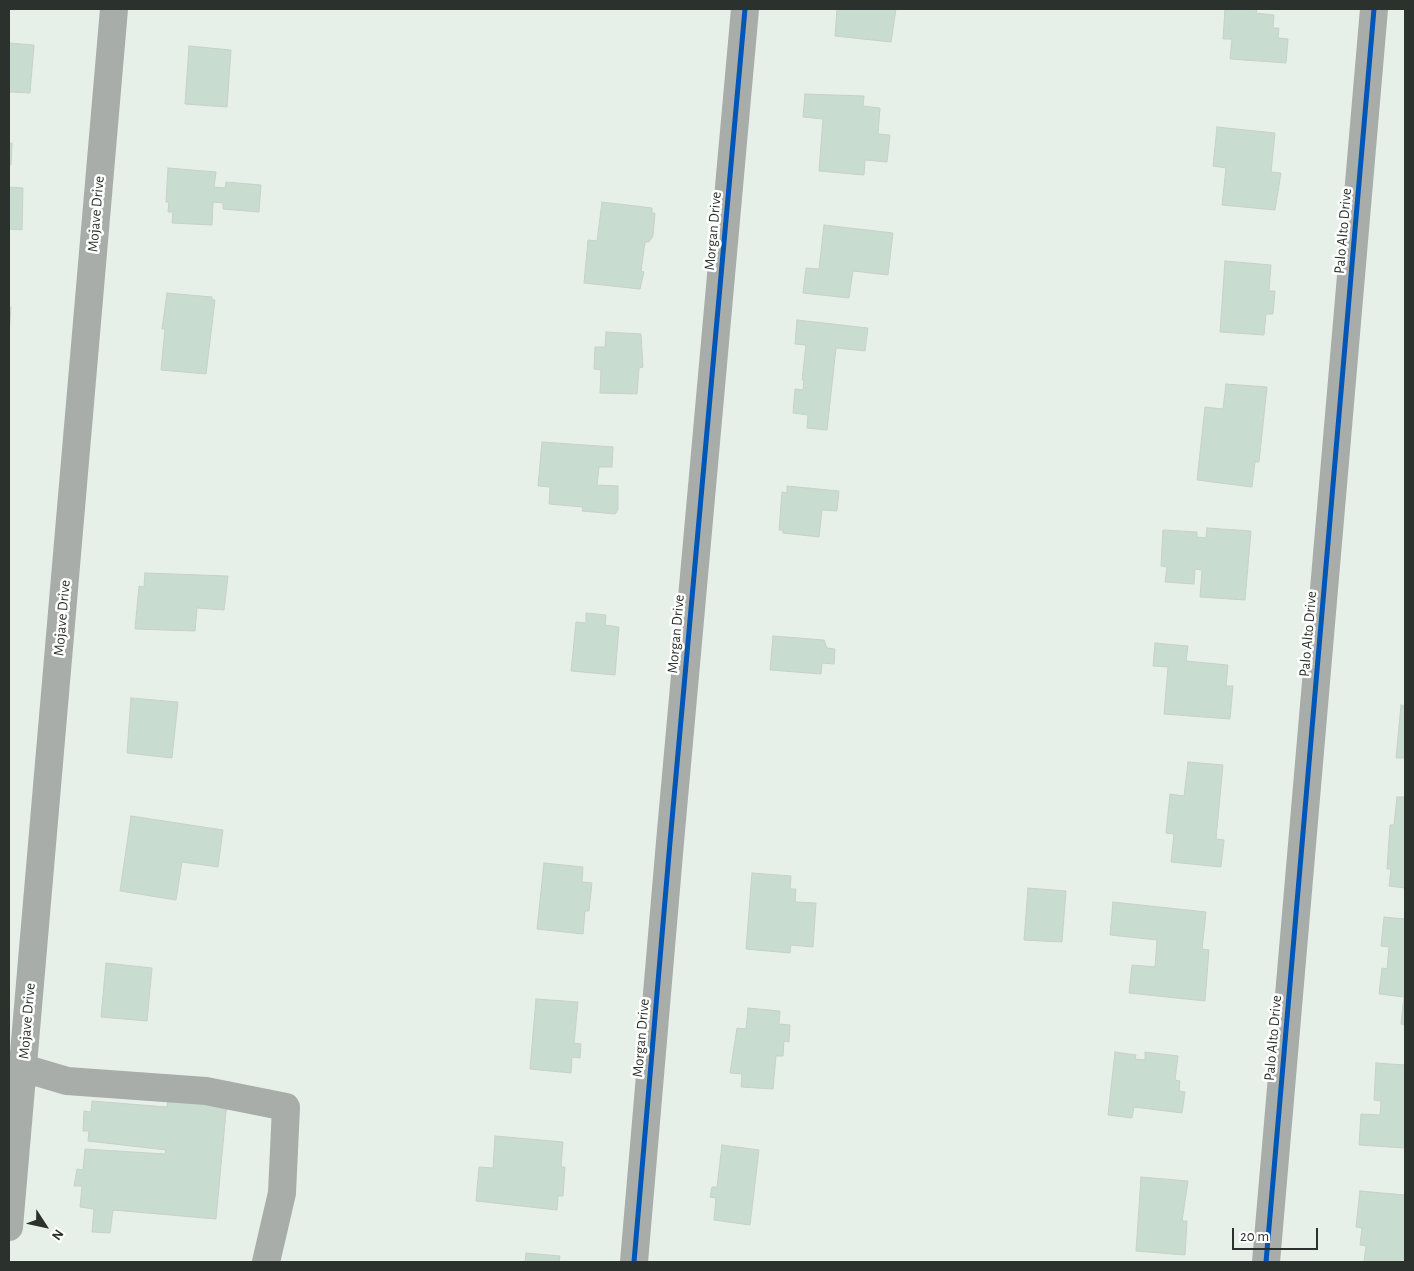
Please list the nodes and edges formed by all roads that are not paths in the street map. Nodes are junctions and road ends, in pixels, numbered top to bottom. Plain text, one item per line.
1 (114, 9) edge
2 (745, 9) edge
3 (1374, 9) edge
4 (23, 1068) junction
5 (9, 1227) edge
6 (266, 1262) edge
7 (634, 1262) edge
8 (1266, 1262) edge

1 - 4 street, Mojave Drive
2 - 7 street, Morgan Drive
3 - 8 street, Palo Alto Drive
4 - 5 street, Mojave Drive
4 - 6 street

